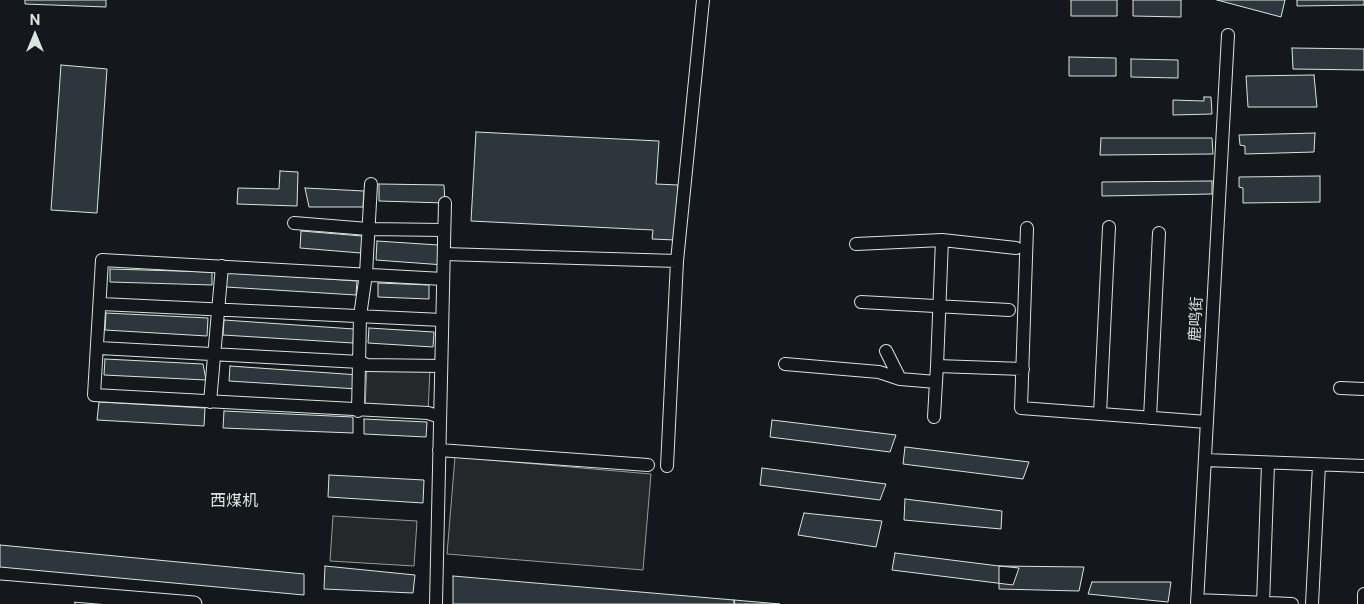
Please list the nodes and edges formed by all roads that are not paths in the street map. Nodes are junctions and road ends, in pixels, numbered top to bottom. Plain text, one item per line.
1 (703, 0) edge
2 (1228, 35) dead end
3 (371, 184) dead end
4 (445, 203) dead end
5 (294, 223) dead end
6 (1109, 227) dead end
7 (1027, 228) dead end
8 (368, 229) junction
9 (1159, 233) dead end
10 (942, 240) junction
11 (856, 244) dead end
12 (1016, 248) dead end
13 (444, 249) junction
14 (677, 261) junction
15 (222, 266) junction
16 (366, 274) junction
17 (443, 278) junction
18 (861, 302) dead end
19 (101, 304) junction
20 (939, 308) junction
21 (220, 310) junction
22 (1009, 310) dead end
23 (360, 316) junction
24 (442, 320) junction
25 (99, 348) junction
26 (886, 351) dead end
27 (213, 354) junction
28 (360, 362) junction
29 (785, 364) dead end
30 (441, 366) junction
31 (937, 366) junction
32 (1022, 369) junction
33 (900, 379) junction
34 (936, 382) junction
35 (1340, 388) dead end
36 (1364, 389) edge
37 (210, 402) junction
38 (358, 411) junction
39 (1100, 414) junction
40 (440, 417) junction
41 (934, 417) dead end
42 (1150, 418) junction
43 (1207, 422) junction
44 (439, 450) junction
45 (1205, 460) junction
46 (1268, 464) junction
47 (648, 465) dead end
48 (1319, 465) junction
49 (666, 466) dead end
50 (1364, 466) edge
51 (0, 588) edge
52 (1364, 594) edge
53 (0, 599) edge
54 (1197, 602) edge
55 (1263, 603) edge
56 (67, 604) edge
57 (194, 604) edge
58 (436, 604) edge
59 (1292, 604) edge
60 (1312, 604) edge
61 (1364, 604) edge

1 - 14 street
2 - 43 street, 鹿鸣街
3 - 8 street
4 - 13 street
5 - 8 street
6 - 39 street
7 - 32 street
8 - 13 street
8 - 16 street
9 - 42 street
10 - 11 street
10 - 12 street
10 - 20 street
13 - 14 street
13 - 17 street
14 - 49 street
15 - 16 street
15 - 19 street
15 - 21 street
16 - 17 street
16 - 23 street
17 - 24 street
18 - 20 street
19 - 21 street
19 - 25 street
20 - 22 street
20 - 31 street
21 - 23 street
21 - 27 street
23 - 24 street
23 - 28 street
24 - 30 street
25 - 27 street
25 - 37 street
26 - 33 street
27 - 28 street
27 - 37 street
28 - 30 street
28 - 38 street
29 - 33 street
30 - 40 street
31 - 32 street
31 - 34 street
32 - 39 street
33 - 34 street
34 - 41 street
35 - 36 street
37 - 38 street
38 - 40 street
39 - 42 street
40 - 44 street
42 - 43 street
43 - 45 street, 鹿鸣街
44 - 47 street
44 - 58 street
45 - 46 street
45 - 54 street, 鹿鸣街
46 - 48 street
46 - 55 street
48 - 50 street
48 - 60 street
51 - 57 main road
52 - 61 street
53 - 56 main road
54 - 55 street
55 - 59 street

